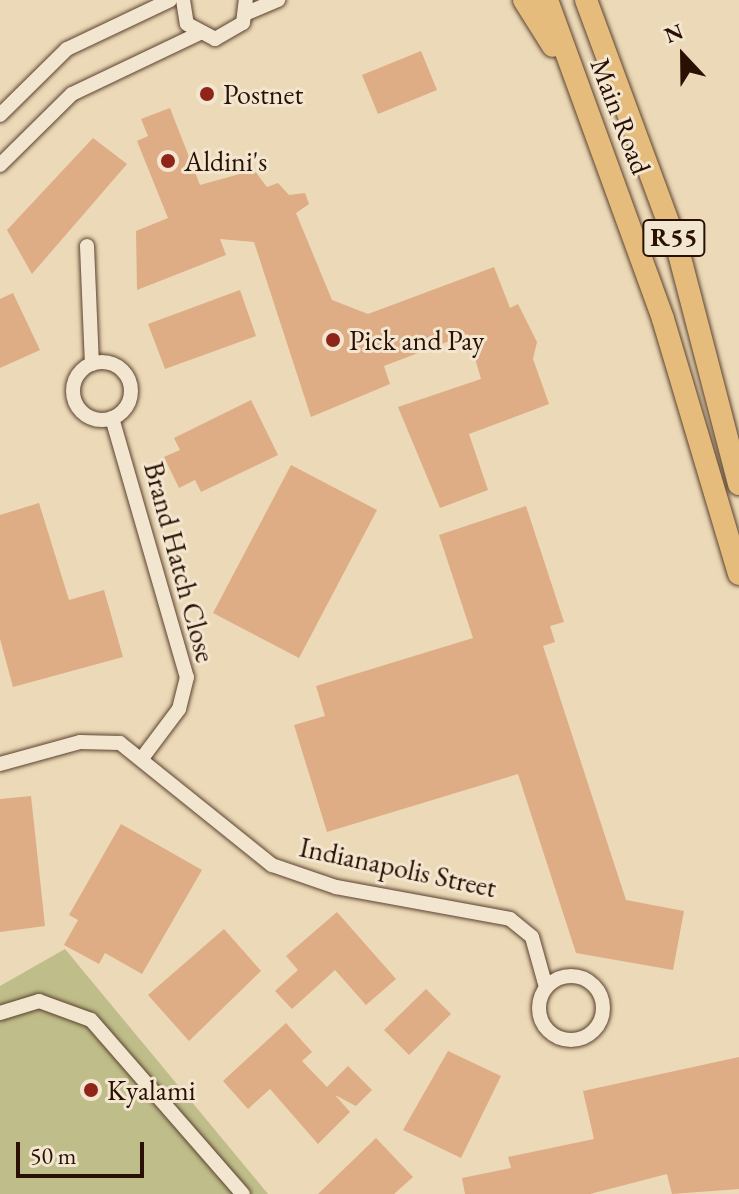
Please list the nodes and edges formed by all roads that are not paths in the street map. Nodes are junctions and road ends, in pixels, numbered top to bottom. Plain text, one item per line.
1 (170, 0) edge
2 (183, 0) edge
3 (278, 0) edge
4 (524, 0) edge
5 (547, 0) edge
6 (586, 0) edge
7 (246, 6) edge
8 (198, 34) junction
9 (578, 88) junction
10 (0, 115) edge
11 (0, 165) edge
12 (87, 246) dead end
13 (92, 364) junction
14 (112, 418) junction
15 (739, 484) edge
16 (739, 574) edge
17 (143, 757) junction
18 (0, 764) edge
19 (546, 987) junction
20 (0, 1013) edge
21 (243, 1194) edge

1 - 10 street
2 - 8 street
3 - 7 street
4 - 9 main road
5 - 9 main road, Main Road / R55
6 - 15 main road, Main Road / R55
7 - 8 street
8 - 11 street
9 - 16 main road, Main Road / R55
12 - 13 street
13 - 14 street
13 - 14 street
14 - 17 street, Brand Hatch Close
17 - 18 street, Indianapolis Street
17 - 19 street, Indianapolis Street
19 - 19 street
20 - 21 street

